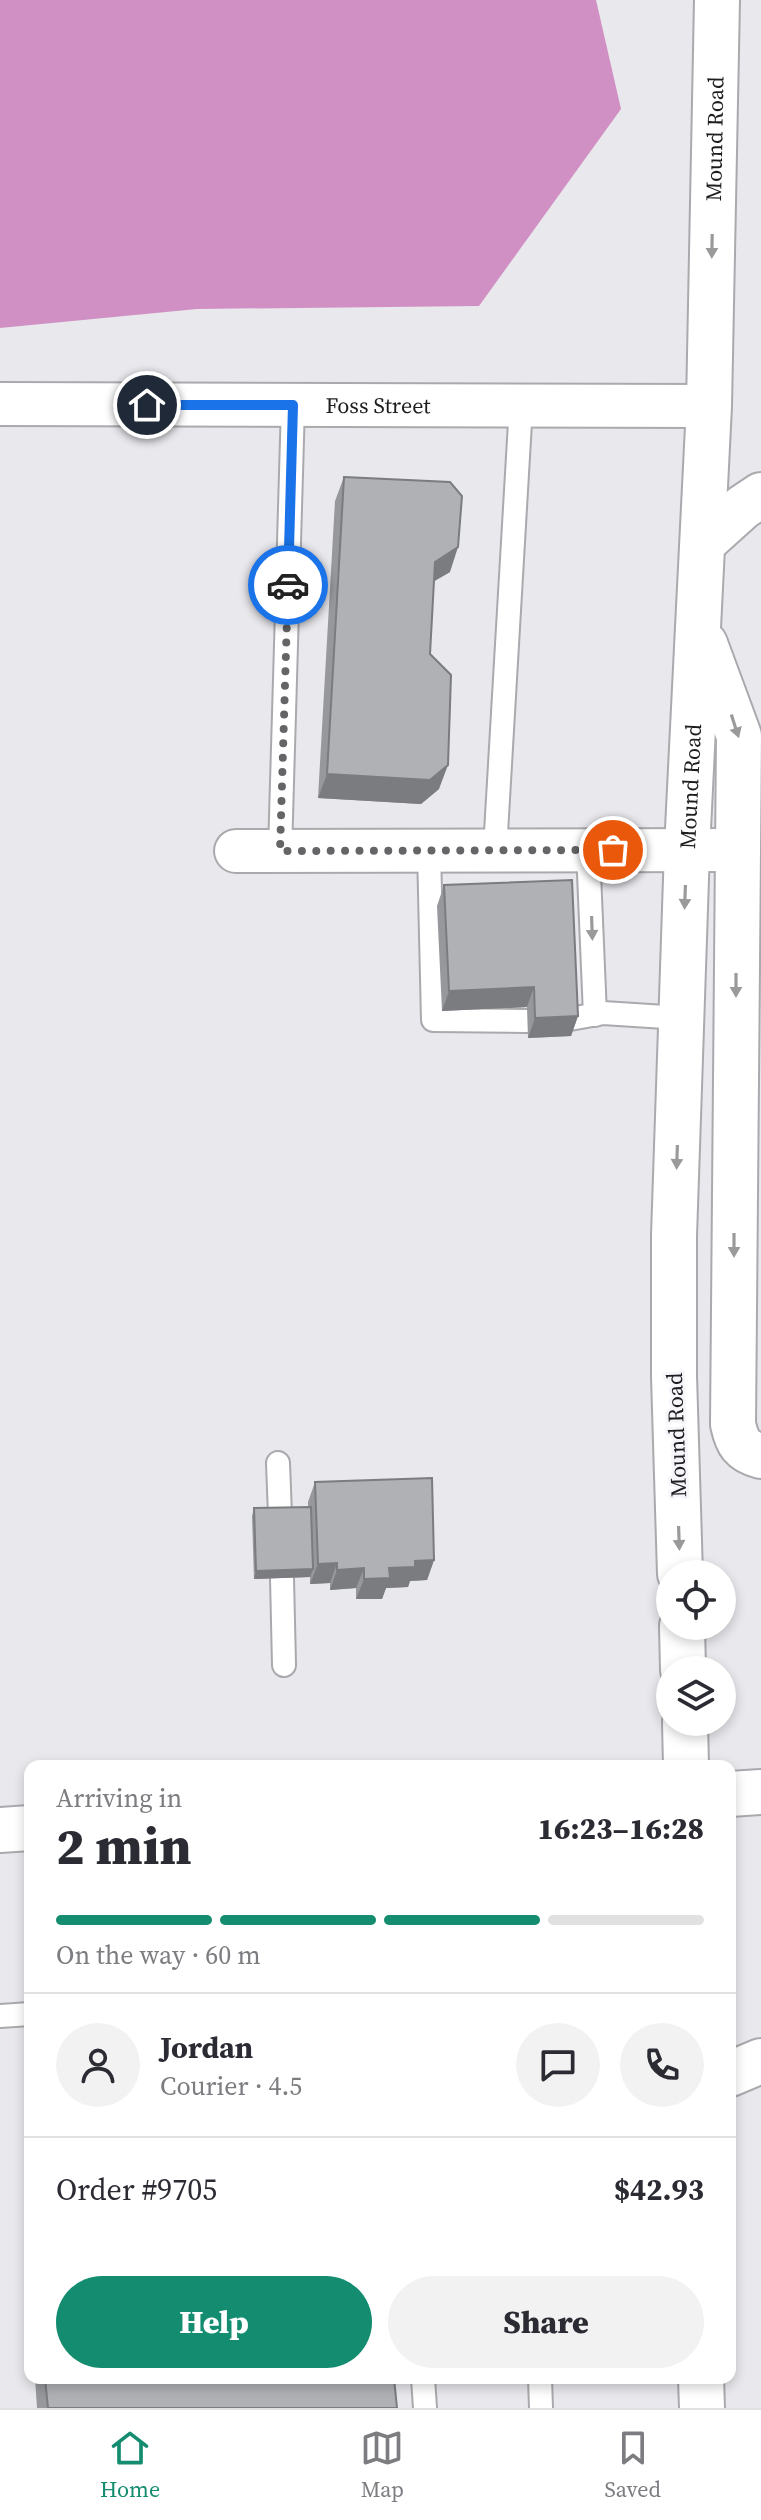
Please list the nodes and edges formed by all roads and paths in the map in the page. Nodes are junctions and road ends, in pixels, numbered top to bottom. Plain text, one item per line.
1 (717, 0) edge
2 (0, 404) edge
3 (293, 405) junction
4 (521, 405) junction
5 (709, 406) junction
6 (761, 495) edge
7 (703, 543) junction
8 (698, 627) junction
9 (687, 849) junction
10 (429, 850) junction
11 (495, 850) junction
12 (588, 850) junction
13 (737, 850) junction
14 (236, 851) dead end
15 (280, 851) junction
16 (595, 1015) junction
17 (681, 1018) junction
18 (570, 1019) edge
19 (527, 1021) dead end
20 (761, 1456) edge
21 (278, 1463) dead end
22 (280, 1515) edge
23 (680, 1560) edge
24 (282, 1578) edge
25 (284, 1665) dead end
26 (685, 1736) edge
27 (686, 1760) edge
28 (761, 1792) edge
29 (736, 1794) edge
30 (24, 1828) edge
31 (0, 1830) edge
32 (24, 2014) edge
33 (0, 2016) edge
34 (761, 2061) edge
35 (736, 2071) edge
36 (423, 2384) edge
37 (540, 2384) edge
38 (701, 2384) edge
39 (425, 2408) edge
40 (541, 2408) edge
41 (702, 2408) edge

1 -> 5 main road, Mound Road
2 - 3 street, Foss Street
3 - 4 street, Foss Street
3 - 15 lane
4 - 5 street, Foss Street
4 - 11 lane
5 - 7 main road, Mound Road
6 - 7 main road
7 - 8 main road, Mound Road
8 - 9 main road, Mound Road
8 -> 13 main road
9 - 12 street
9 - 13 street
9 -> 17 main road, Mound Road
10 - 11 street
10 - 15 street
10 - 19 lane
11 - 12 street
12 -> 16 lane
13 -> 20 main road
14 - 15 street
16 - 17 lane
16 - 18 lane
17 -> 23 main road, Mound Road
21 - 22 lane
24 - 25 lane
26 - 27 main road
28 - 29 main road
30 - 31 main road
32 - 33 lane
34 - 35 main road
36 - 39 lane
37 - 40 lane
38 - 41 main road

